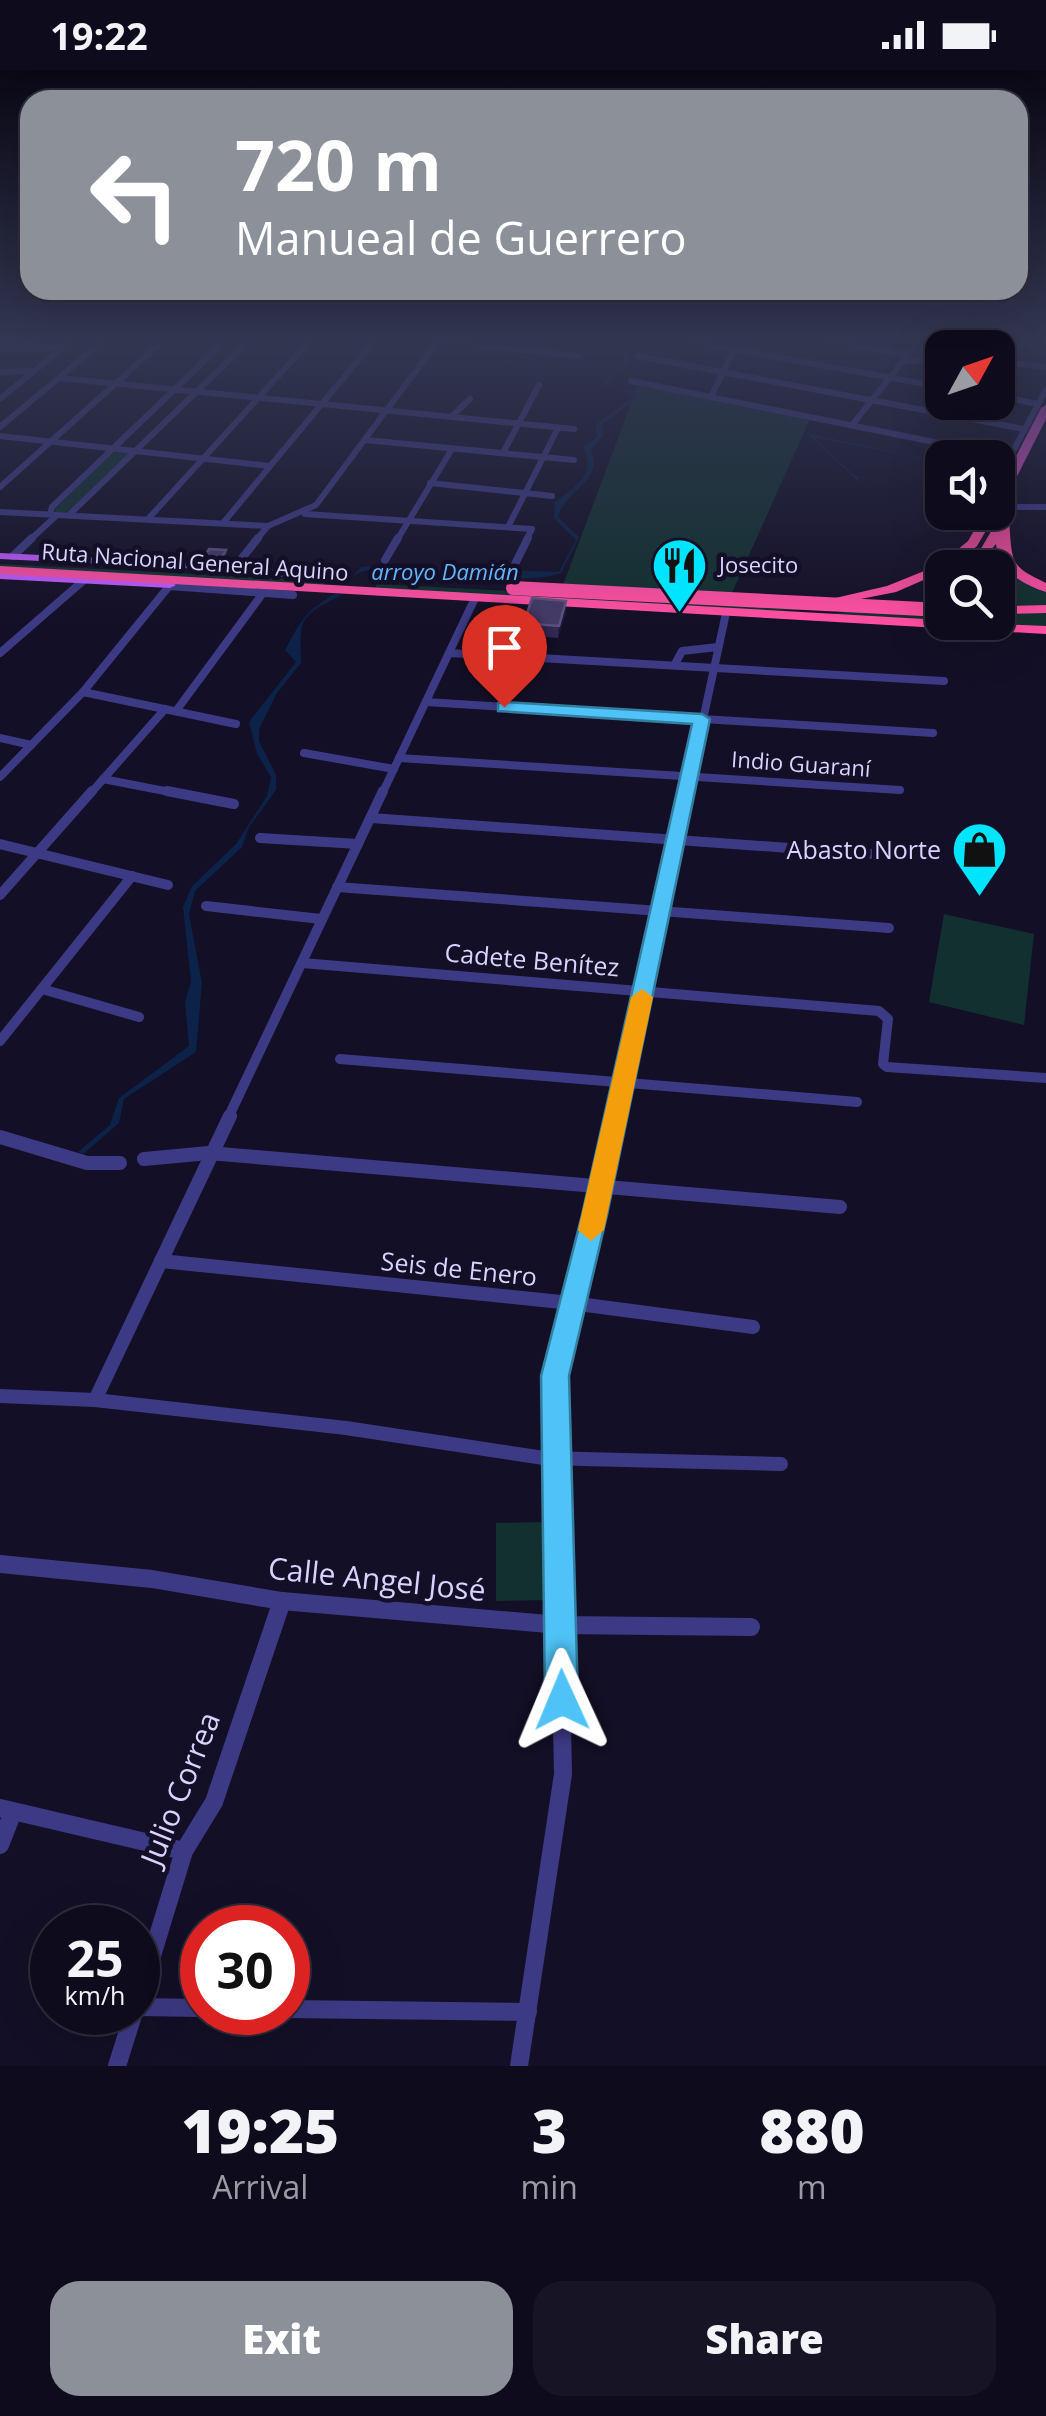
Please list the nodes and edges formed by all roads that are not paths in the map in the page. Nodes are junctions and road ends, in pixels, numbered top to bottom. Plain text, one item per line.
1 (60, 434) edge
2 (128, 434) edge
3 (156, 434) edge
4 (225, 434) edge
5 (297, 434) edge
6 (369, 434) edge
7 (512, 434) edge
8 (555, 434) edge
9 (896, 434) edge
10 (1027, 434) edge
11 (0, 436) edge
12 (365, 440) junction
13 (925, 440) edge
14 (51, 442) junction
15 (452, 448) junction
16 (113, 449) junction
17 (138, 452) junction
18 (504, 453) junction
19 (543, 457) junction
20 (1015, 457) edge
21 (203, 458) junction
22 (574, 460) dead end
23 (270, 466) junction
24 (430, 483) junction
25 (0, 487) edge
26 (526, 492) junction
27 (552, 496) dead end
28 (1015, 506) edge
29 (1046, 507) edge
30 (0, 512) edge
31 (54, 514) junction
32 (301, 514) junction
33 (68, 515) junction
34 (148, 519) junction
35 (408, 520) junction
36 (222, 523) junction
37 (268, 526) junction
38 (508, 527) junction
39 (981, 530) edge
40 (1005, 530) edge
41 (965, 550) edge
42 (4, 558) edge
43 (385, 560) dead end
44 (515, 564) dead end
45 (240, 571) junction
46 (0, 573) edge
47 (925, 576) edge
48 (84, 580) junction
49 (314, 584) junction
50 (170, 585) junction
51 (454, 585) junction
52 (384, 588) junction
53 (925, 588) edge
54 (1046, 588) edge
55 (287, 591) junction
56 (264, 593) junction
57 (475, 598) junction
58 (925, 609) edge
59 (729, 614) junction
60 (1046, 630) edge
61 (718, 646) junction
62 (2, 648) edge
63 (449, 652) junction
64 (675, 664) junction
65 (714, 666) junction
66 (944, 681) dead end
67 (83, 692) junction
68 (426, 702) junction
69 (170, 710) junction
70 (702, 719) junction
71 (236, 724) dead end
72 (933, 733) dead end
73 (0, 738) edge
74 (31, 745) junction
75 (304, 753) dead end
76 (397, 763) junction
77 (690, 776) junction
78 (0, 777) edge
79 (103, 778) junction
80 (900, 790) dead end
81 (234, 804) dead end
82 (371, 818) junction
83 (260, 838) dead end
84 (676, 840) junction
85 (0, 844) edge
86 (358, 844) junction
87 (37, 853) junction
88 (901, 856) dead end
89 (132, 876) junction
90 (168, 885) dead end
91 (337, 887) junction
92 (0, 895) edge
93 (206, 906) dead end
94 (660, 911) junction
95 (322, 918) junction
96 (889, 928) dead end
97 (302, 963) junction
98 (42, 989) junction
99 (643, 992) junction
100 (138, 1017) dead end
101 (0, 1041) edge
102 (340, 1059) dead end
103 (1046, 1078) edge
104 (623, 1082) junction
105 (857, 1102) dead end
106 (0, 1138) edge
107 (209, 1154) junction
108 (144, 1159) dead end
109 (120, 1162) dead end
110 (601, 1185) junction
111 (840, 1207) dead end
112 (160, 1261) junction
113 (571, 1303) junction
114 (753, 1328) dead end
115 (0, 1396) edge
116 (95, 1400) junction
117 (556, 1457) junction
118 (782, 1464) dead end
119 (0, 1564) edge
120 (282, 1600) junction
121 (560, 1625) junction
122 (752, 1627) dead end
123 (6, 1810) edge
124 (0, 1845) edge
125 (184, 1850) junction
126 (160, 1928) edge
127 (310, 2009) edge
128 (528, 2012) junction
129 (127, 2035) edge
130 (117, 2066) edge
131 (519, 2066) edge

1 - 14 street
2 - 16 street
3 - 17 street
4 - 21 street
5 - 23 street
6 - 12 street
7 - 18 street
8 - 19 street
9 - 13 street
10 - 20 highway
11 - 14 street
12 - 15 street
12 - 32 street
14 - 16 street
14 - 25 street
15 - 18 street
15 - 24 street
16 - 17 street
16 - 31 street
17 - 21 street
17 - 33 street
18 - 19 street
19 - 22 street
19 - 26 street
21 - 23 street
21 - 34 street
23 - 36 street
24 - 26 street
24 - 35 street
26 - 27 street
26 - 38 street
28 - 29 street
30 - 31 street
31 - 33 street
31 - 42 street
32 - 35 street
32 - 37 street
33 - 34 street
34 - 36 street
35 - 38 street
35 - 43 street
36 - 37 street
37 - 45 street
38 - 44 street
39 - 41 highway
40 - 54 highway
42 - 45 highway, Ruta Nacional General Aquino
42 - 45 main road
45 - 49 highway, Ruta Nacional General Aquino
46 - 48 main road
46 - 55 highway, Ruta Nacional General Aquino
47 - 51 highway
48 - 50 main road
48 - 62 street
49 - 52 highway, Ruta Nacional General Aquino
49 - 55 highway, Ruta Nacional General Aquino
50 - 55 highway
50 - 56 street
50 - 67 street
51 - 52 highway, Ruta Nacional General Aquino
51 - 58 highway, Ruta Nacional General Aquino, bridge
52 - 57 highway, Ruta Nacional General Aquino
53 - 59 highway
55 - 56 street
56 - 69 street
57 - 59 highway, Ruta Nacional General Aquino
57 - 63 street
59 - 60 highway, Ruta Nacional General Aquino
59 - 61 street
61 - 64 street
61 - 65 street
63 - 64 street
63 - 68 street
64 - 65 street
65 - 66 street
65 - 70 street
67 - 69 street
67 - 74 street
68 - 70 street
68 - 76 street
69 - 71 street
69 - 79 street
70 - 72 street
70 - 77 street
73 - 74 street
74 - 78 street
75 - 76 street, Indio Guaraní
76 - 77 street, Indio Guaraní
76 - 82 street
77 - 80 street, Indio Guaraní
77 - 84 street
79 - 81 street
79 - 87 street
82 - 84 street
82 - 86 street
83 - 86 street
84 - 88 street
84 - 94 street
85 - 87 street
86 - 91 street
87 - 89 street
87 - 92 street
89 - 90 street
89 - 98 street
91 - 94 street
91 - 95 street
93 - 95 street
94 - 96 street
94 - 99 street
95 - 97 street
97 - 99 street, Cadete Benítez
97 - 107 street
98 - 100 street
98 - 101 street
99 - 103 street, Cadete Benítez
99 - 104 street
102 - 104 street
104 - 105 street
104 - 110 street
106 - 109 street
107 - 108 street
107 - 110 street
107 - 112 street
110 - 111 street
110 - 113 street
112 - 113 street, Seis de Enero
112 - 116 street
113 - 114 street, Seis de Enero
113 - 117 street
115 - 116 street
116 - 117 street
117 - 118 street
117 - 121 street
119 - 120 street, Calle Angel José
120 - 121 street, Calle Angel José
120 - 125 street, Julio Correa
121 - 122 street, Calle Angel José
121 - 128 street
123 - 124 street
123 - 125 street
125 - 126 street, Julio Correa
127 - 128 street
128 - 131 street
129 - 130 street, Julio Correa

